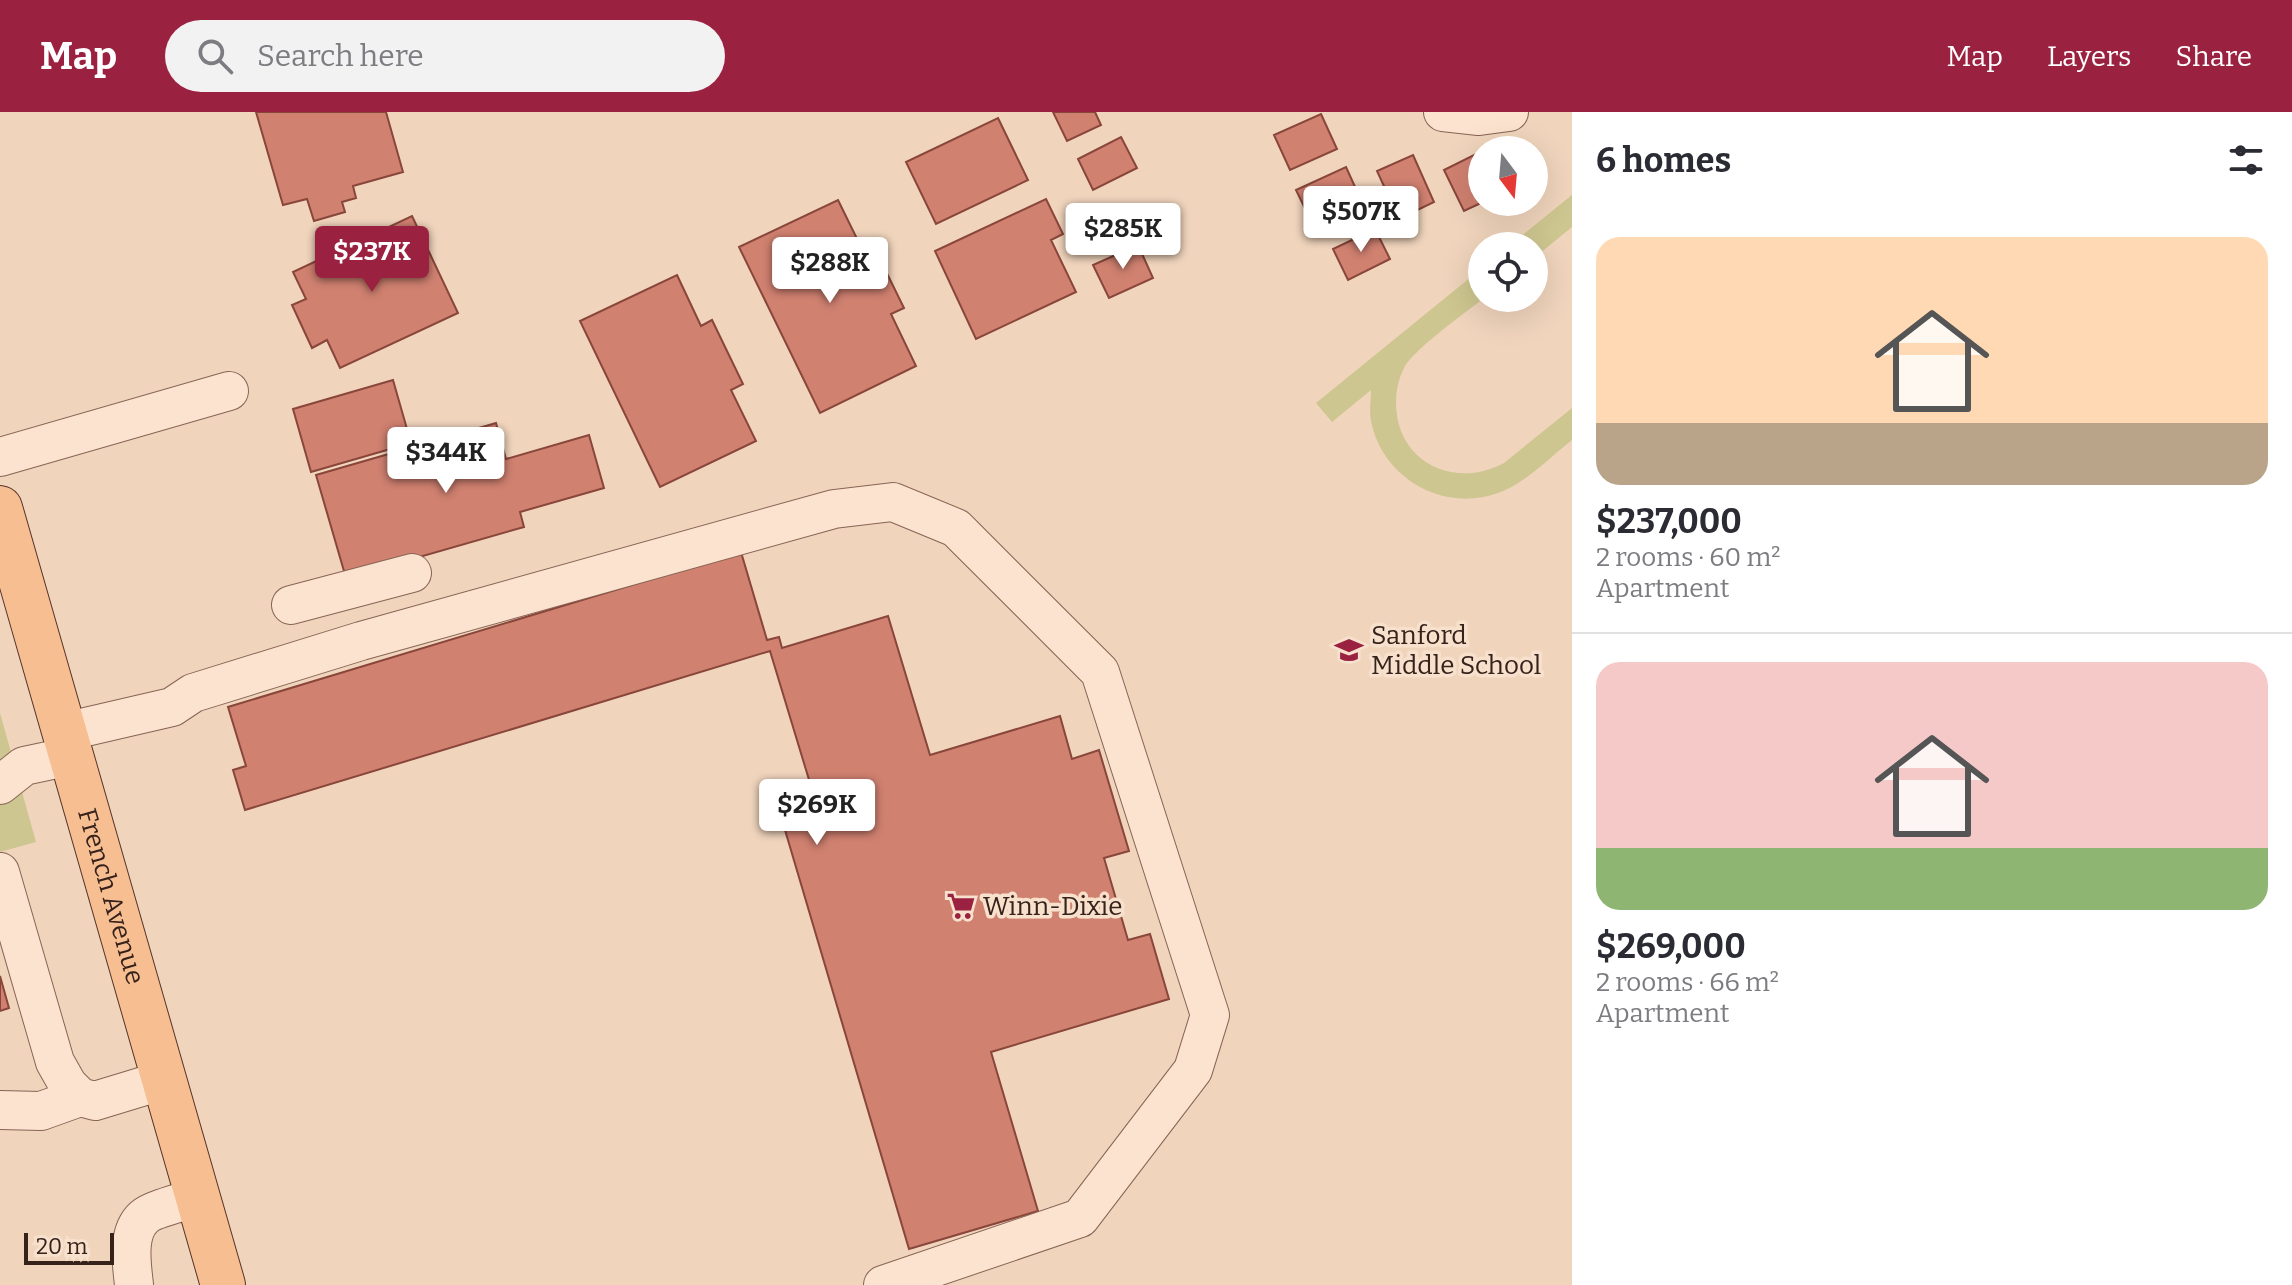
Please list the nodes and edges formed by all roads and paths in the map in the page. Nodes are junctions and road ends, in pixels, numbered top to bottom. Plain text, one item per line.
1 (1443, 112) edge
2 (1509, 112) edge
3 (229, 391) dead end
4 (0, 457) edge
5 (0, 508) edge
6 (412, 573) dead end
7 (291, 605) dead end
8 (68, 744) junction
9 (0, 785) edge
10 (0, 872) edge
11 (164, 1080) junction
12 (80, 1097) junction
13 (0, 1110) edge
14 (198, 1197) junction
15 (132, 1267) edge
16 (223, 1285) edge
17 (883, 1285) edge

1 - 2 lane
3 - 4 lane
5 - 8 main road, French Avenue
6 - 7 lane
8 - 9 lane
8 - 11 main road, French Avenue
8 - 17 lane
10 - 12 lane
11 - 12 lane
11 - 14 main road, French Avenue
12 - 13 lane
14 - 15 lane
14 - 16 main road, French Avenue

